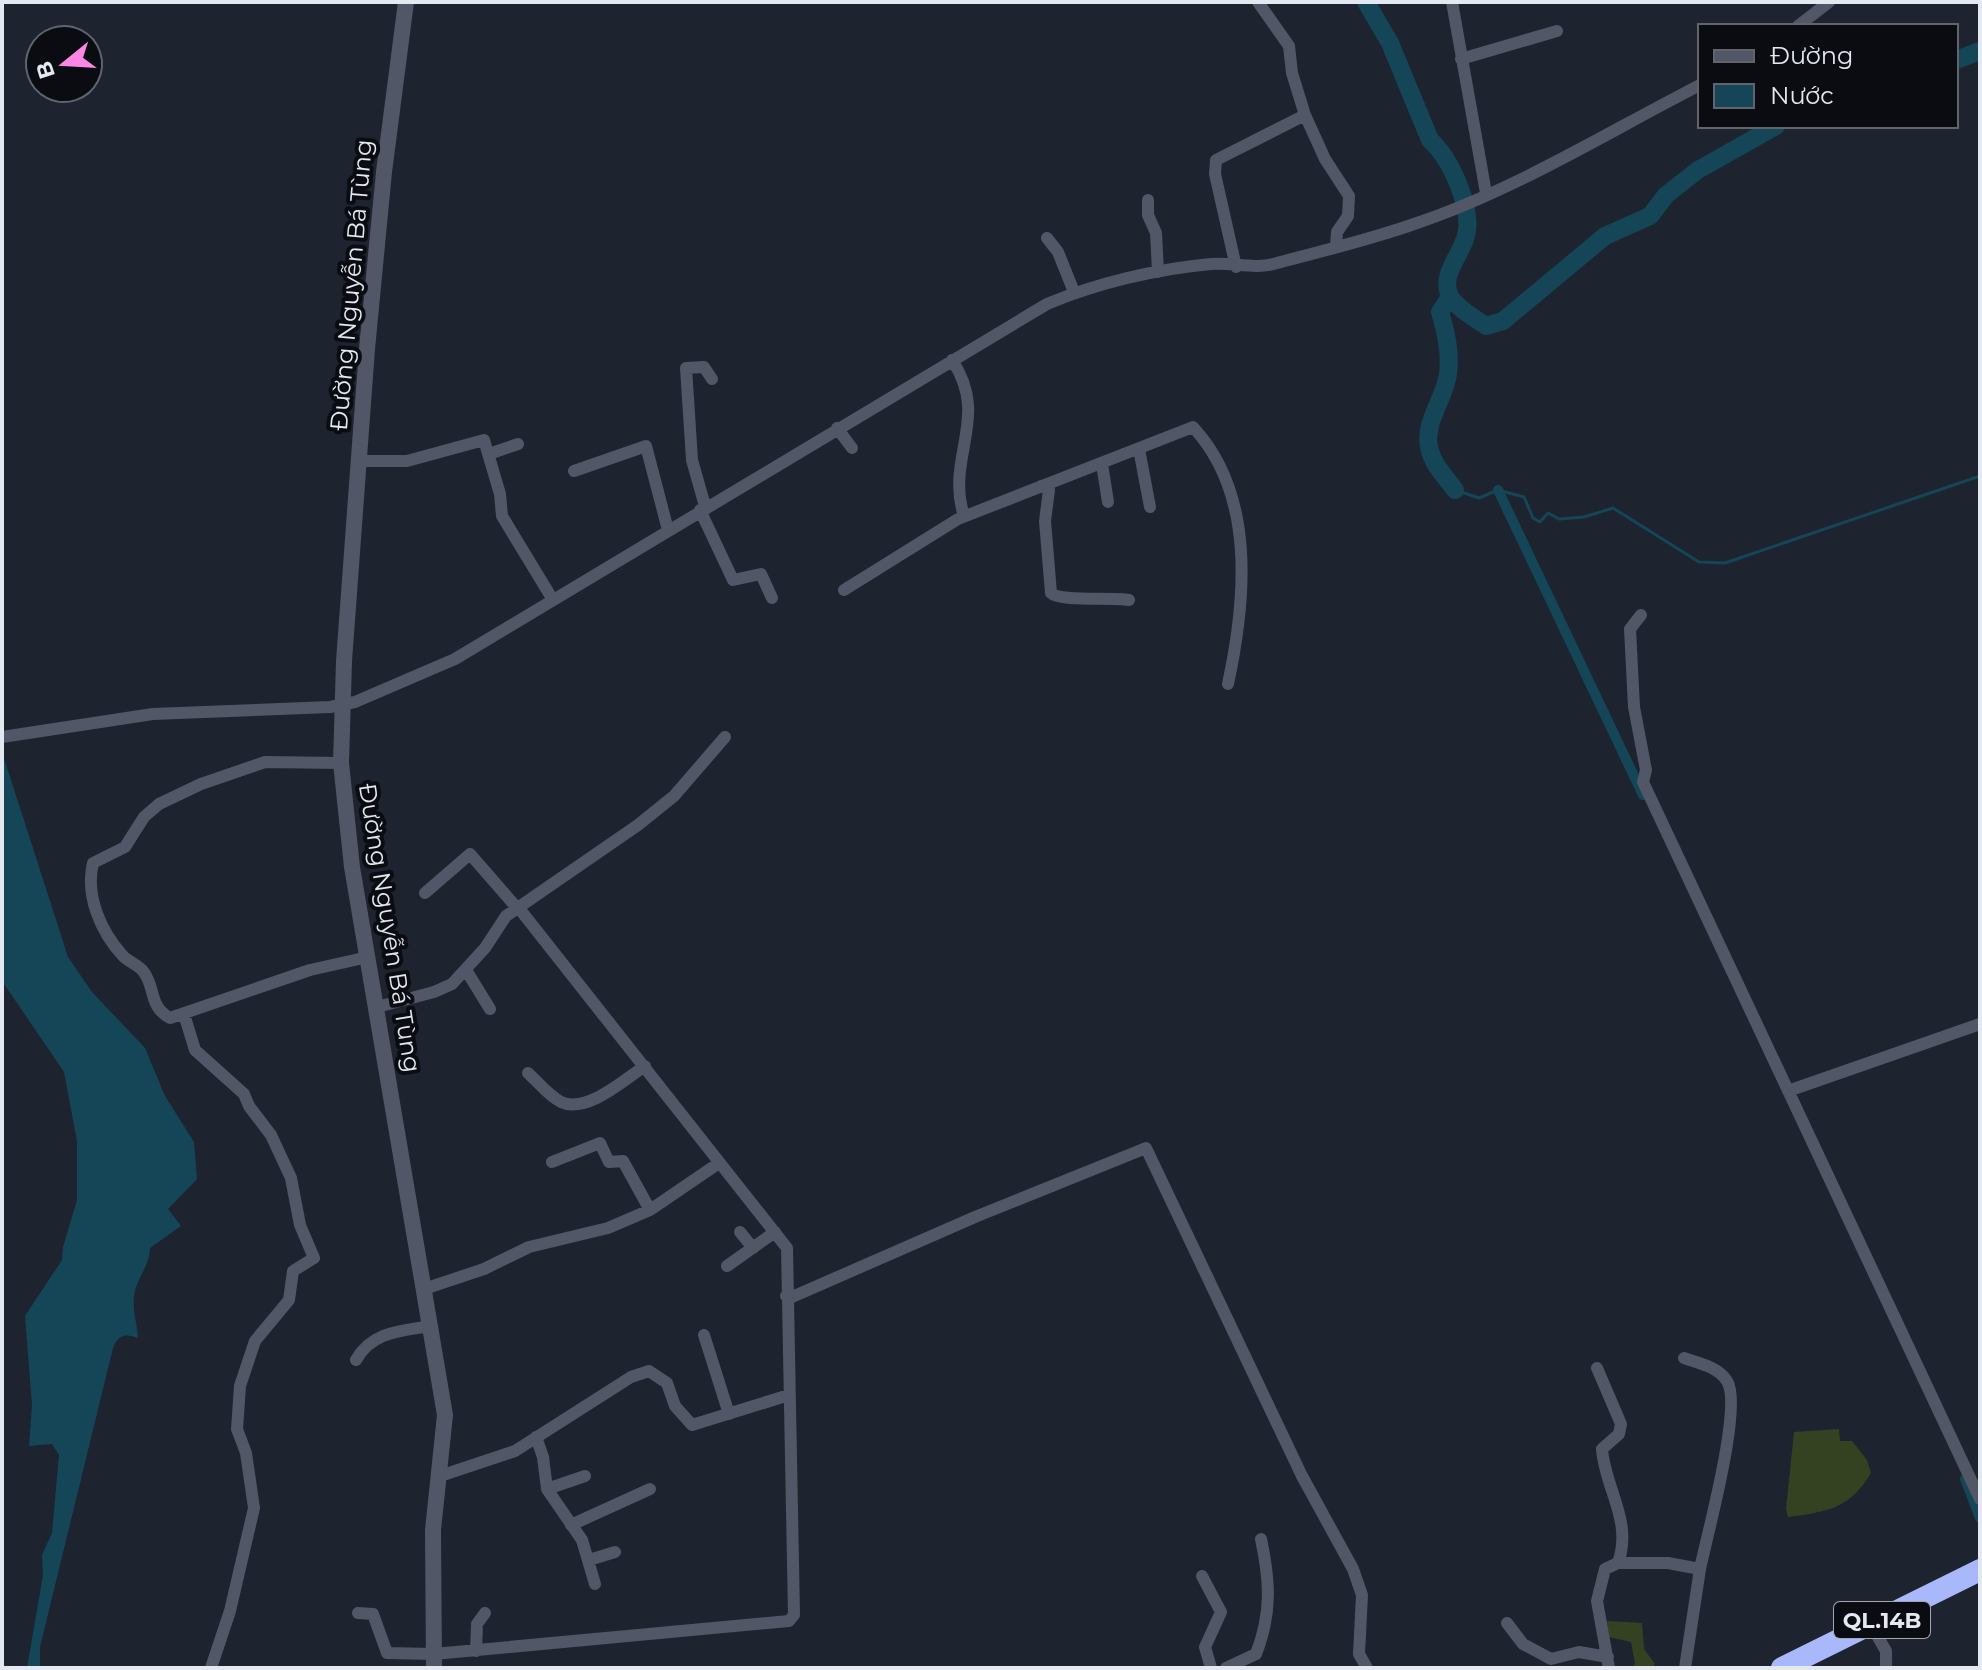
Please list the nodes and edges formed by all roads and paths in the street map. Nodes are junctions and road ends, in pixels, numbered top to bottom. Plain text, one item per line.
1 (406, 2) edge
2 (1258, 2) edge
3 (1452, 2) edge
4 (1829, 2) edge
5 (1801, 24) edge
6 (1557, 31) dead end
7 (1461, 59) junction
8 (1698, 86) edge
9 (1305, 115) junction
10 (1481, 196) junction
11 (1148, 200) dead end
12 (1047, 238) dead end
13 (1336, 246) junction
14 (1236, 267) junction
15 (1158, 272) junction
16 (1074, 292) junction
17 (952, 360) junction
18 (712, 379) dead end
19 (837, 428) junction
20 (518, 444) dead end
21 (852, 448) dead end
22 (1139, 449) junction
23 (489, 454) junction
24 (360, 457) junction
25 (1102, 464) junction
26 (574, 471) dead end
27 (1041, 486) junction
28 (1108, 502) dead end
29 (1150, 507) dead end
30 (702, 508) junction
31 (964, 516) junction
32 (668, 530) junction
33 (844, 590) dead end
34 (772, 598) dead end
35 (553, 600) junction
36 (1129, 600) dead end
37 (1641, 615) dead end
38 (1228, 684) dead end
39 (342, 705) junction
40 (2, 737) edge
41 (725, 737) dead end
42 (341, 763) junction
43 (425, 893) dead end
44 (518, 907) junction
45 (368, 957) junction
46 (466, 970) junction
47 (377, 1007) junction
48 (490, 1009) dead end
49 (184, 1014) junction
50 (1980, 1024) edge
51 (645, 1066) junction
52 (528, 1073) dead end
53 (1788, 1091) junction
54 (552, 1162) dead end
55 (719, 1163) junction
56 (650, 1210) junction
57 (740, 1232) dead end
58 (775, 1232) junction
59 (753, 1248) junction
60 (727, 1266) dead end
61 (424, 1289) junction
62 (786, 1296) junction
63 (431, 1326) junction
64 (704, 1335) dead end
65 (1684, 1358) dead end
66 (356, 1360) dead end
67 (1597, 1368) dead end
68 (789, 1395) junction
69 (729, 1414) junction
70 (536, 1437) junction
71 (440, 1476) junction
72 (585, 1476) dead end
73 (547, 1489) junction
74 (650, 1489) dead end
75 (1980, 1499) edge
76 (571, 1525) junction
77 (1261, 1539) dead end
78 (615, 1552) dead end
79 (589, 1560) junction
80 (1618, 1563) junction
81 (1700, 1569) junction
82 (1980, 1570) edge
83 (1202, 1576) dead end
84 (595, 1584) dead end
85 (358, 1613) dead end
86 (485, 1613) dead end
87 (1507, 1623) dead end
88 (1871, 1625) junction
89 (476, 1651) junction
90 (434, 1661) edge
91 (1609, 1663) edge
92 (211, 1668) edge
93 (1211, 1668) edge
94 (1226, 1668) edge
95 (1367, 1668) edge
96 (1685, 1668) edge
97 (1782, 1668) edge
98 (1886, 1668) edge

1 - 24 main road, Đường Nguyễn Bá Tùng
2 - 9 street
3 - 7 street
4 - 5 street
6 - 7 street
7 - 10 street
8 - 10 street
9 - 13 street
9 - 14 street
10 - 13 street
11 - 15 street
12 - 16 street
13 - 14 street
14 - 15 street
15 - 16 street
16 - 17 street
17 - 19 street
17 - 31 street
18 - 30 street
19 - 21 street
19 - 30 street
20 - 23 street
22 - 25 street
22 - 29 street
22 - 38 street
23 - 24 street
23 - 35 street
24 - 39 main road, Đường Nguyễn Bá Tùng
25 - 27 street
25 - 28 street
26 - 32 street
27 - 31 street
27 - 36 street
30 - 32 street
30 - 34 street
31 - 33 street
32 - 35 street
35 - 39 street
37 - 53 street
39 - 40 street
39 - 42 main road, Đường Nguyễn Bá Tùng
41 - 44 street
42 - 45 main road, Đường Nguyễn Bá Tùng
42 - 49 street
43 - 44 street
44 - 46 street
44 - 51 street
45 - 47 main road, Đường Nguyễn Bá Tùng
45 - 49 street
46 - 47 street
46 - 48 street
47 - 61 main road, Đường Nguyễn Bá Tùng
49 - 92 street
50 - 53 street
51 - 52 street
51 - 55 street
53 - 75 street
54 - 56 street
55 - 56 street
55 - 58 street
56 - 61 street
57 - 59 street
58 - 59 street
58 - 62 street
59 - 60 street
61 - 63 main road, Đường Nguyễn Bá Tùng
62 - 68 street
62 - 95 street
63 - 66 street
63 - 71 main road, Đường Nguyễn Bá Tùng
64 - 69 street
65 - 81 street
67 - 80 street
68 - 69 street
68 - 89 street
69 - 70 street
70 - 71 street
70 - 73 street
71 - 90 main road, Đường Nguyễn Bá Tùng
72 - 73 street
73 - 76 street
74 - 76 street
76 - 79 street
77 - 94 street
78 - 79 street
79 - 84 street
80 - 81 street
80 - 91 street
81 - 96 street
82 - 88 highway, QL.14B
83 - 93 street
85 - 90 street
86 - 89 street
87 - 91 street
88 - 97 highway, QL.14B
88 - 98 street
89 - 90 street

